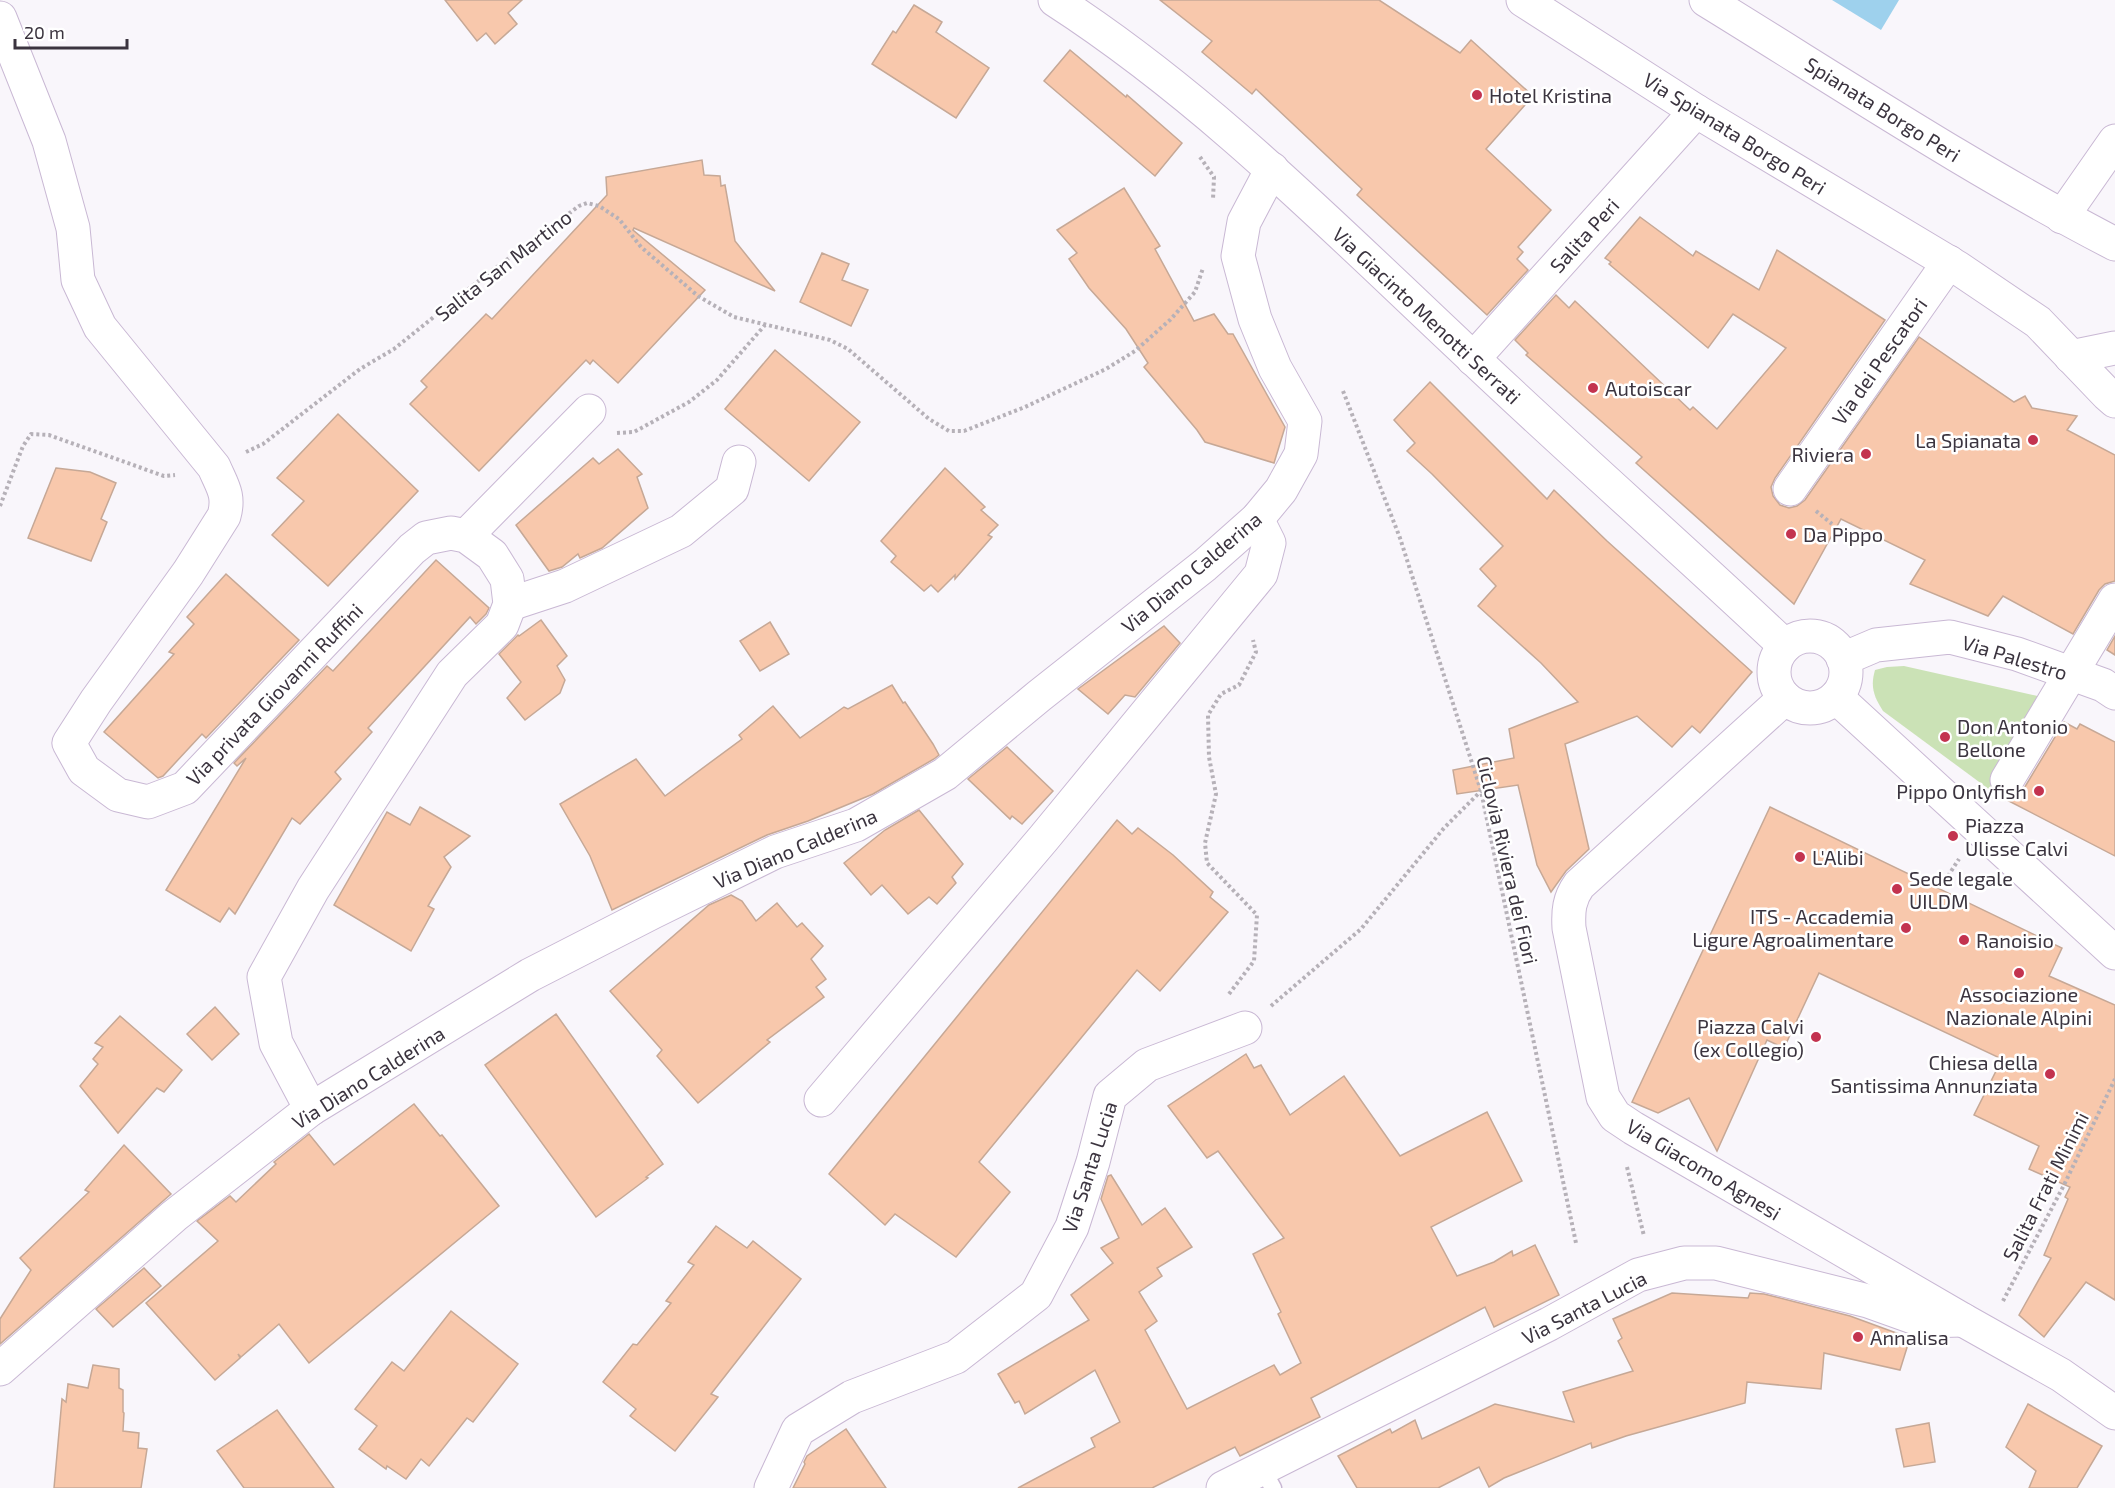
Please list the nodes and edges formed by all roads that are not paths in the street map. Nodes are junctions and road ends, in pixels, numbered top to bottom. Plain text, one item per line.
1 (1055, 0) edge
2 (1523, 0) edge
3 (1706, 0) edge
4 (0, 18) edge
5 (1695, 111) junction
6 (2115, 141) edge
7 (1272, 169) junction
8 (2062, 217) junction
9 (2115, 244) edge
10 (1949, 262) junction
11 (2115, 348) edge
12 (2071, 357) junction
13 (1473, 359) junction
14 (2115, 400) edge
15 (589, 411) dead end
16 (739, 462) dead end
17 (1790, 489) dead end
18 (1257, 519) junction
19 (466, 536) junction
20 (2115, 600) edge
21 (510, 604) junction
22 (1785, 646) junction
23 (1843, 659) junction
24 (2072, 674) junction
25 (2115, 693) edge
26 (1836, 697) junction
27 (1785, 698) junction
28 (2007, 780) dead end
29 (2115, 953) edge
30 (1245, 1028) road end
31 (821, 1100) dead end
32 (311, 1109) junction
33 (1963, 1320) junction
34 (0, 1369) edge
35 (2115, 1413) edge
36 (1268, 1478) edge
37 (771, 1488) edge
38 (1223, 1488) edge

1 - 7 street, Via Giacinto Menotti Serrati
2 - 5 street, Via Spianata Borgo Peri
3 - 8 street, Spianata Borgo Peri
4 - 19 street, Via privata Giovanni Ruffini
5 - 10 street, Via Spianata Borgo Peri
5 - 13 street, Salita Peri
6 - 8 street
7 - 13 street, Via Giacinto Menotti Serrati
7 - 18 street, Via Diano Calderina
8 - 9 street, Spianata Borgo Peri
10 - 12 street, Via Spianata Borgo Peri
10 - 17 street, Via dei Pescatori
11 - 12 street
12 - 14 street, Via Spianata Borgo Peri
13 - 22 street, Via Giacinto Menotti Serrati
15 - 19 street
16 - 21 street
18 - 31 street
18 - 32 street, Via Diano Calderina
19 - 21 street
20 - 24 street
21 - 32 street
22 - 23 street
22 - 27 street
23 - 24 street, Via Palestro
23 - 26 street
24 - 25 street, Via Palestro
24 - 28 street
26 - 27 street
26 - 29 street
27 - 33 street, Via Giacomo Agnesi
30 - 37 street, Via Santa Lucia
32 - 34 street, Via Diano Calderina
33 - 35 street, Via Giacomo Agnesi
33 - 36 street, Via Santa Lucia
36 - 38 street, Via Santa Lucia

